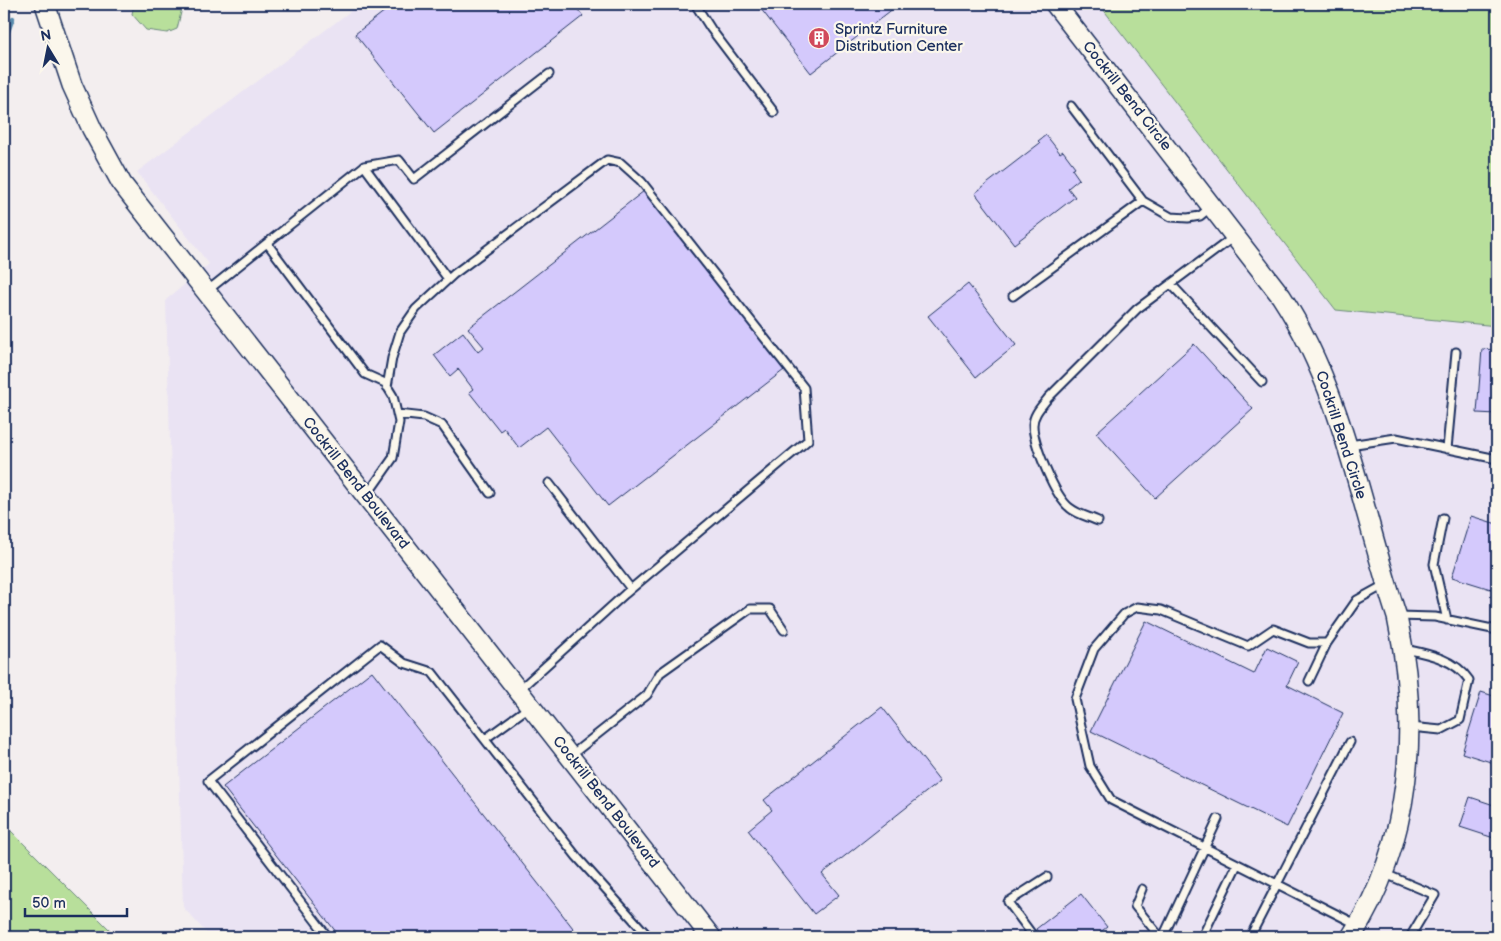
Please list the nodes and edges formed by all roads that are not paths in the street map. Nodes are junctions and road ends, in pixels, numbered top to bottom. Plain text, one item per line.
1 (45, 4) edge
2 (695, 4) edge
3 (1055, 4) edge
4 (549, 74) dead end
5 (1071, 106) dead end
6 (774, 112) dead end
7 (364, 166) junction
8 (1143, 201) junction
9 (1212, 206) junction
10 (1235, 236) junction
11 (267, 243) junction
12 (448, 279) junction
13 (1171, 284) junction
14 (206, 292) junction
15 (1013, 296) dead end
16 (1456, 352) dead end
17 (1262, 382) dead end
18 (388, 387) junction
19 (397, 414) junction
20 (1346, 446) junction
21 (1447, 449) junction
22 (1497, 459) edge
23 (549, 483) dead end
24 (490, 493) dead end
25 (366, 496) junction
26 (1443, 518) dead end
27 (1098, 521) dead end
28 (1387, 583) junction
29 (631, 589) junction
30 (1397, 616) junction
31 (1447, 620) junction
32 (784, 630) dead end
33 (1497, 630) edge
34 (1327, 643) junction
35 (1404, 649) junction
36 (1309, 682) dead end
37 (518, 690) junction
38 (531, 706) junction
39 (1410, 727) junction
40 (485, 739) junction
41 (1350, 742) dead end
42 (570, 756) junction
43 (1218, 820) dead end
44 (1204, 849) junction
45 (1237, 865) junction
46 (1382, 872) junction
47 (1047, 877) dead end
48 (1278, 885) junction
49 (1142, 889) dead end
50 (1355, 931) edge
51 (328, 937) edge
52 (649, 937) edge
53 (711, 937) edge
54 (1034, 937) edge
55 (1162, 937) edge
56 (1202, 937) edge
57 (1250, 937) edge
58 (1410, 937) edge

1 - 14 street, Cockrill Bend Boulevard
2 - 6 lane
3 - 9 street, Cockrill Bend Circle
4 - 7 lane
5 - 8 lane
7 - 11 lane
7 - 12 lane
8 - 9 lane
8 - 15 lane
9 - 10 street, Cockrill Bend Circle
10 - 13 lane
10 - 20 street, Cockrill Bend Circle
11 - 14 lane
11 - 18 lane
12 - 18 lane
12 - 29 lane
13 - 17 lane
13 - 27 lane
14 - 25 street, Cockrill Bend Boulevard
16 - 21 lane
18 - 19 lane
19 - 24 lane
19 - 25 lane
20 - 21 lane
20 - 28 street, Cockrill Bend Circle
21 - 22 lane
23 - 29 lane
25 - 37 street, Cockrill Bend Boulevard
26 - 31 lane
28 - 30 street, Cockrill Bend Circle
28 - 34 lane
29 - 37 lane
30 - 31 lane
30 - 35 street, Cockrill Bend Circle
31 - 33 lane
32 - 42 lane
34 - 36 lane
34 - 44 lane
35 - 39 street, Cockrill Bend Circle
35 - 39 lane
37 - 38 street, Cockrill Bend Boulevard
38 - 40 lane
38 - 42 street, Cockrill Bend Boulevard
39 - 46 street, Cockrill Bend Circle
40 - 51 lane
40 - 52 lane
41 - 48 lane
42 - 53 street, Cockrill Bend Boulevard
43 - 44 lane
44 - 45 lane
44 - 55 lane
45 - 48 lane
45 - 56 lane
46 - 50 street, Cockrill Bend Circle
46 - 58 lane
47 - 54 lane
48 - 50 lane
48 - 57 lane
49 - 55 lane

